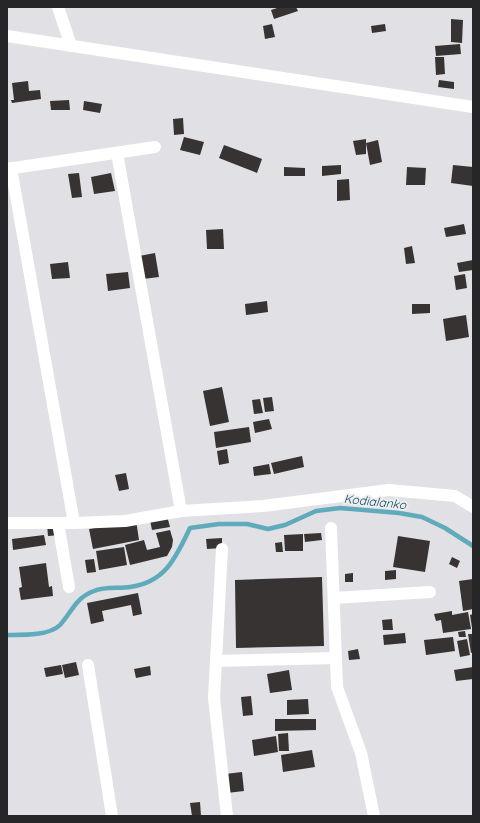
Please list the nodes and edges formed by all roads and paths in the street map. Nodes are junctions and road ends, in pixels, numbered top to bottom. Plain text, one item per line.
1 (58, 7) edge
2 (7, 36) edge
3 (71, 46) junction
4 (473, 107) edge
5 (155, 148) dead end
6 (117, 153) junction
7 (9, 169) edge
8 (473, 507) edge
9 (181, 511) junction
10 (7, 523) edge
11 (58, 524) junction
12 (74, 524) junction
13 (331, 528) dead end
14 (222, 549) dead end
15 (69, 587) dead end
16 (430, 592) dead end
17 (334, 598) junction
18 (336, 658) junction
19 (216, 661) junction
20 (88, 665) dead end
21 (112, 816) edge
22 (227, 816) edge
23 (374, 816) edge

1 - 3 street
2 - 3 street
3 - 4 street
5 - 6 street
6 - 7 street
6 - 9 street
7 - 12 street
8 - 9 street
9 - 12 street
10 - 11 street
11 - 12 street
11 - 15 street
13 - 17 street
14 - 19 street
16 - 17 street
17 - 18 street
18 - 19 street
18 - 23 street
19 - 22 street
20 - 21 street

